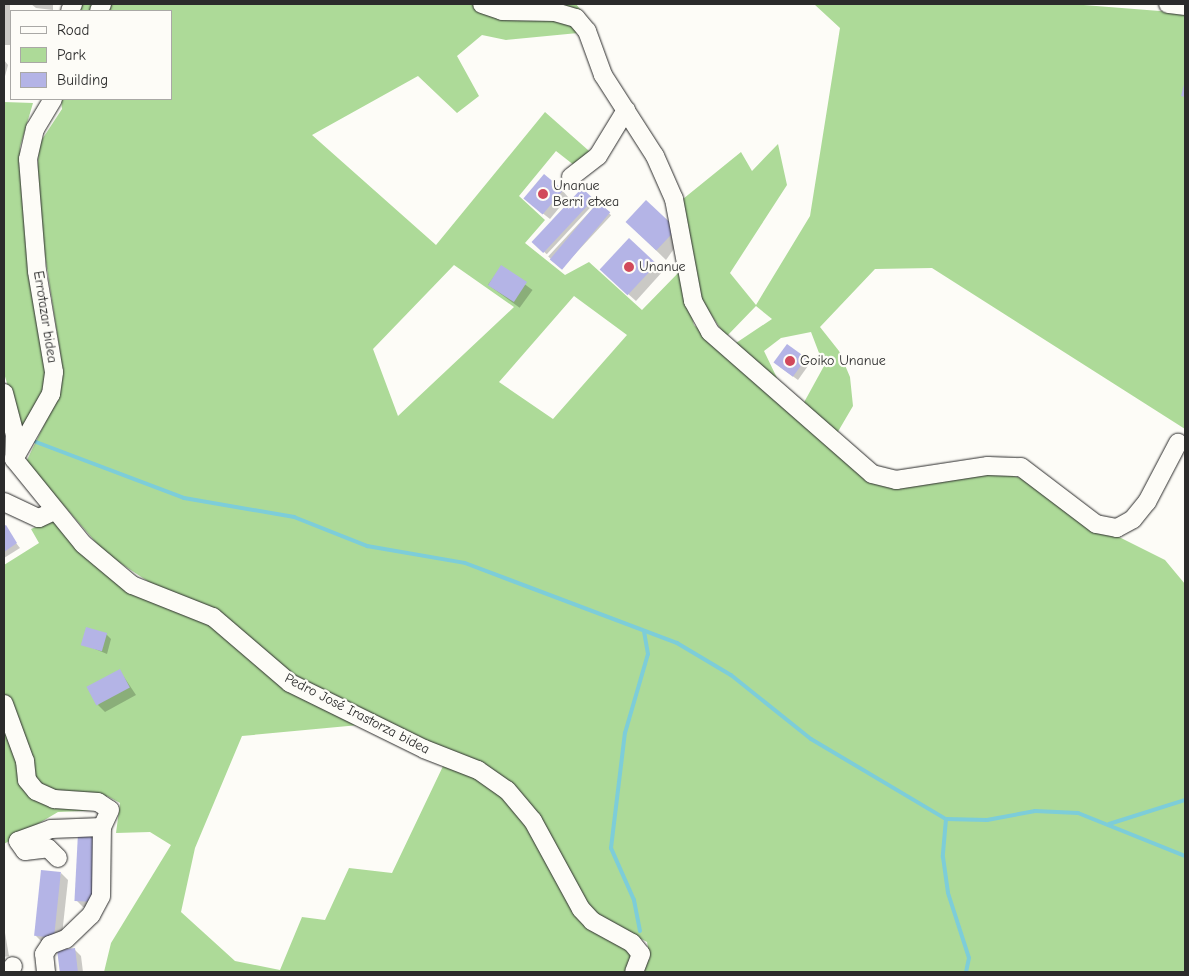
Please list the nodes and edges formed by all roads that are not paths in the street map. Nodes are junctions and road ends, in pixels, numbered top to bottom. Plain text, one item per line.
1 (482, 4) edge
2 (1168, 4) edge
3 (1185, 6) edge
4 (43, 100) edge
5 (51, 100) edge
6 (626, 110) junction
7 (35, 129) junction
8 (571, 177) dead end
9 (4, 393) edge
10 (1178, 443) dead end
11 (14, 459) junction
12 (4, 502) edge
13 (54, 511) junction
14 (4, 704) edge
15 (102, 827) junction
16 (58, 858) dead end
17 (46, 972) edge
18 (634, 972) edge

1 - 6 street
2 - 3 street
4 - 7 street, Errotazar bidea
5 - 7 street, Errotazar bidea
6 - 8 street
6 - 10 street
7 - 11 street, Errotazar bidea
9 - 11 street
11 - 13 street, Pedro José Irastorza bidea
12 - 13 street
13 - 18 street, Pedro José Irastorza bidea
14 - 15 street
15 - 16 street
15 - 17 street

